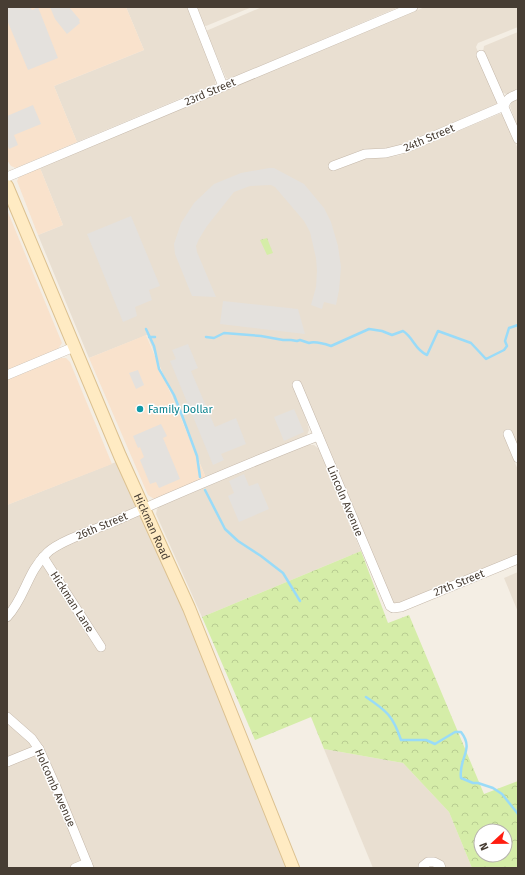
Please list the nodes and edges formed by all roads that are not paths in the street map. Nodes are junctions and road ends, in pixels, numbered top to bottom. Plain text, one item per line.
1 (192, 7) edge
2 (413, 7) edge
3 (481, 55) dead end
4 (223, 86) junction
5 (518, 94) edge
6 (504, 106) junction
7 (518, 139) edge
8 (333, 166) dead end
9 (7, 177) edge
10 (7, 186) edge
11 (74, 347) junction
12 (7, 375) edge
13 (297, 385) dead end
14 (508, 434) dead end
15 (318, 436) junction
16 (518, 458) edge
17 (143, 508) junction
18 (43, 557) junction
19 (518, 559) edge
20 (401, 607) joint
21 (7, 617) edge
22 (101, 647) dead end
23 (7, 716) edge
24 (39, 749) junction
25 (7, 762) edge
26 (88, 865) edge
27 (75, 868) edge
28 (293, 868) edge
29 (423, 868) edge
30 (441, 868) edge

1 - 4 street
2 - 4 street, 23rd Street
3 - 6 street
4 - 9 street, 23rd Street
5 - 6 street, 24th Street
6 - 7 street
6 - 8 street, 24th Street
10 - 11 main road, Hickman Road
11 - 12 street
11 - 17 main road, Hickman Road
13 - 15 street, Lincoln Avenue
14 - 16 street
15 - 17 street, 26th Street
15 - 20 street, Lincoln Avenue
17 - 18 street, 26th Street
17 - 28 main road, Hickman Road
18 - 21 street, 26th Street
18 - 22 street, Hickman Lane
19 - 20 street, 27th Street
23 - 24 street, Holcomb Avenue
24 - 25 street
24 - 26 street, Holcomb Avenue
26 - 27 street
29 - 30 street

